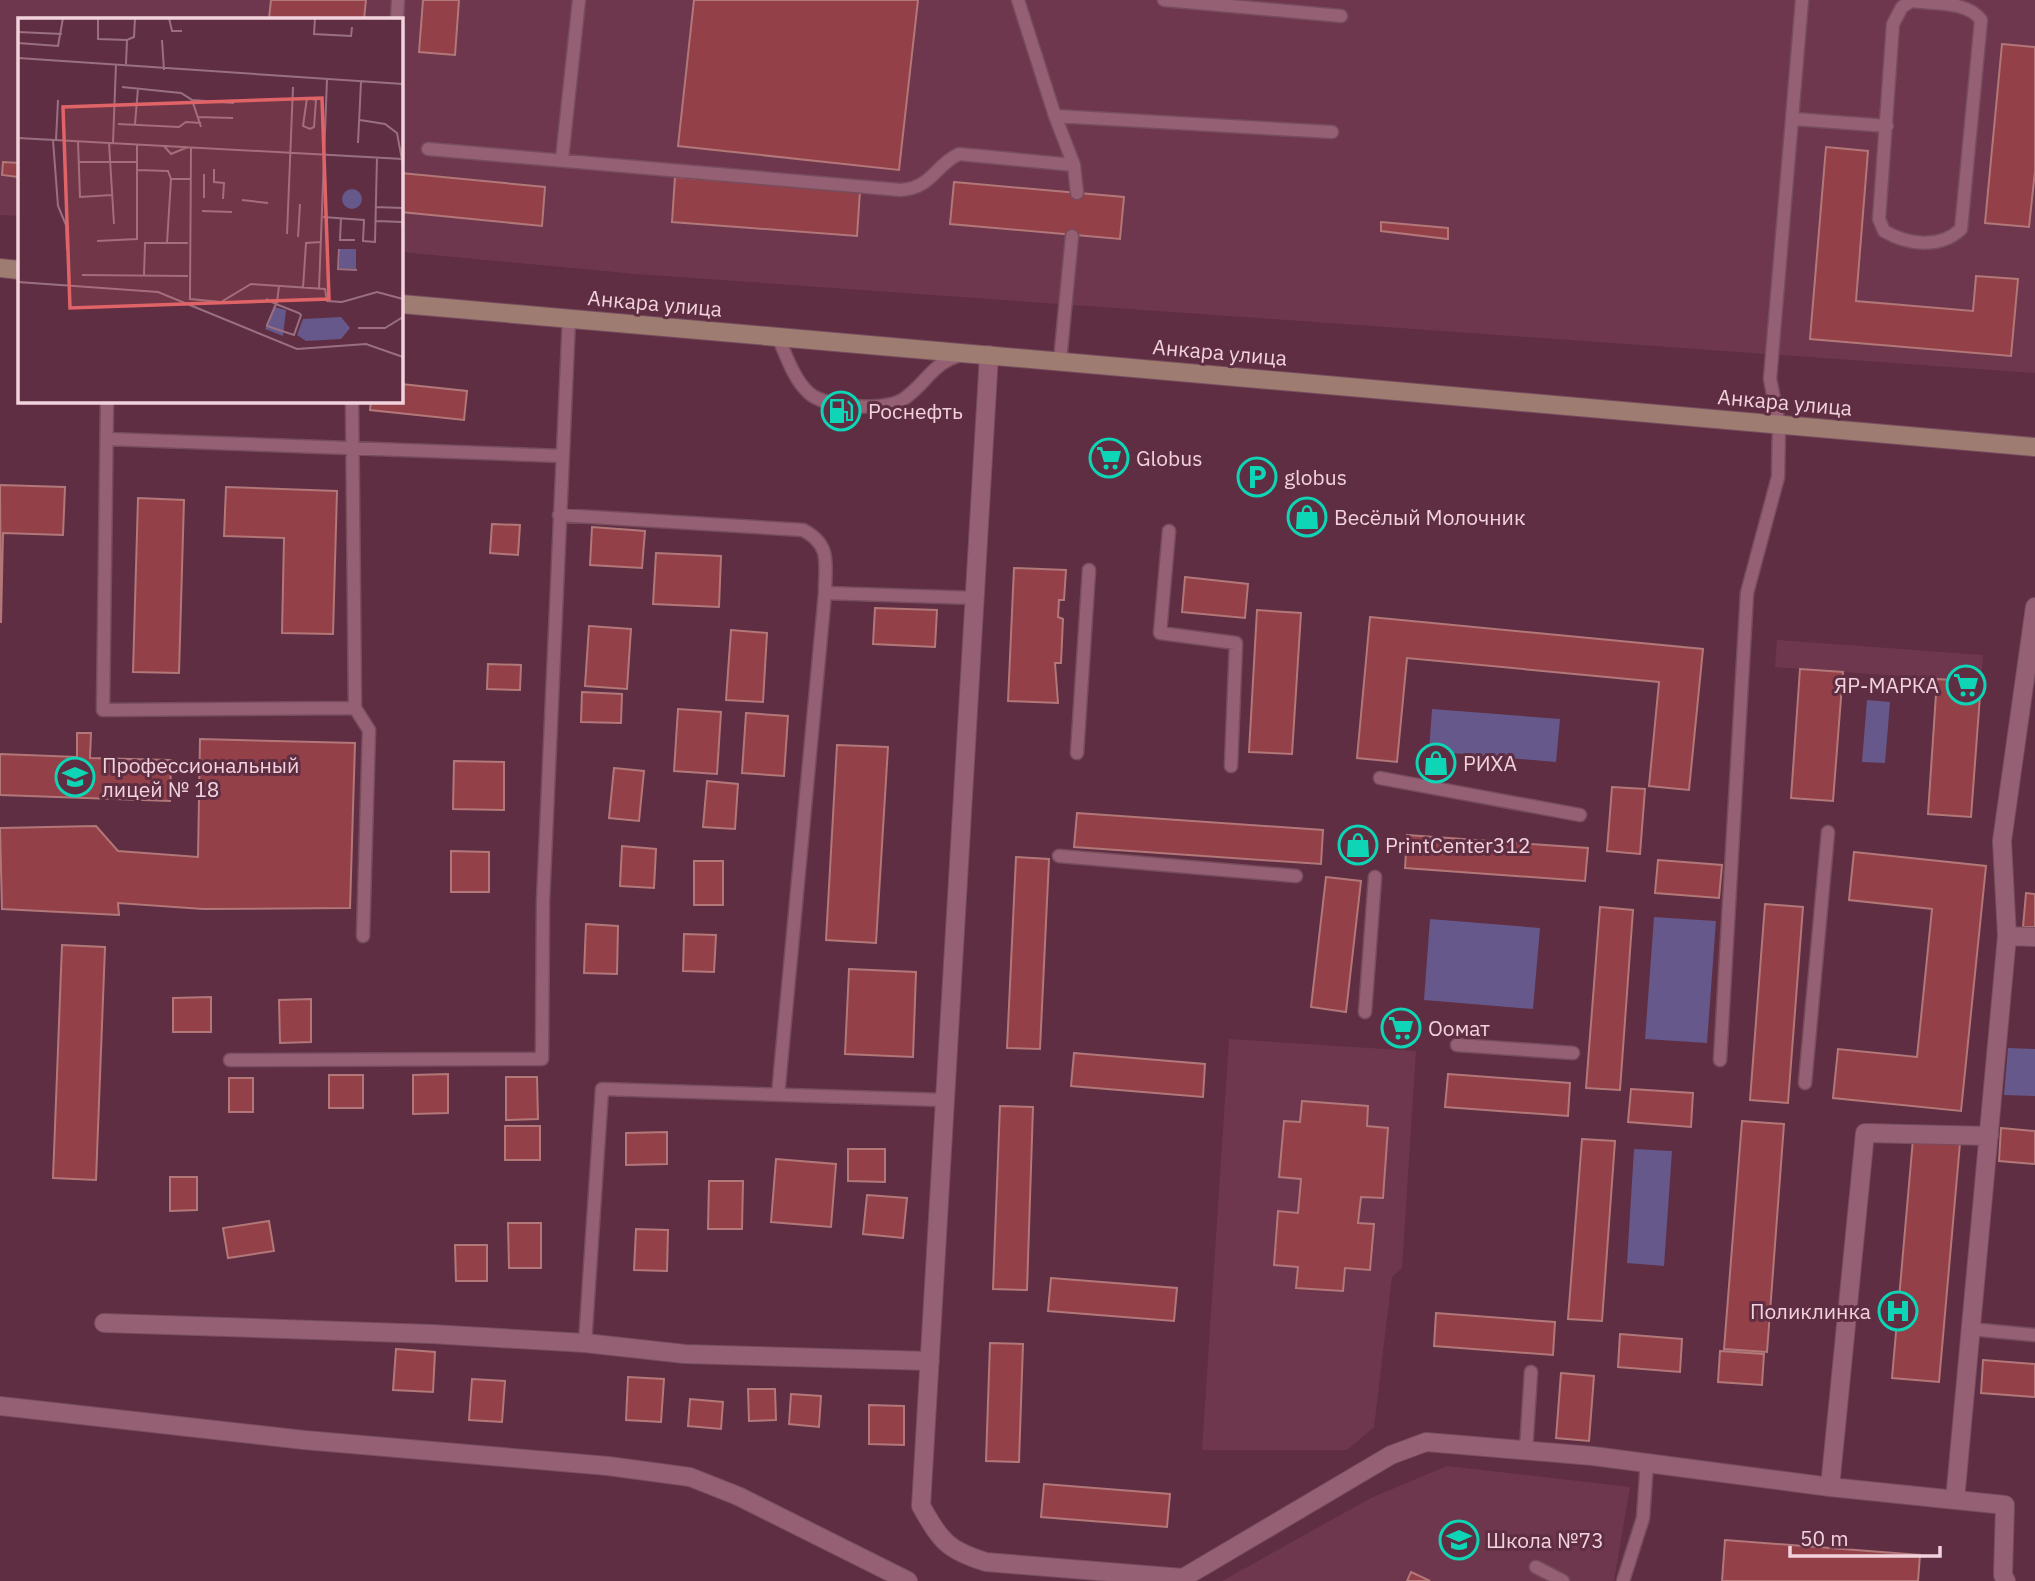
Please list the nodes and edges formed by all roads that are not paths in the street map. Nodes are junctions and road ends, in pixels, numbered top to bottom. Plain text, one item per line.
1 (398, 0) edge
2 (579, 0) edge
3 (1018, 0) edge
4 (1164, 0) edge
5 (1802, 0) edge
6 (1341, 16) dead end
7 (397, 18) edge
8 (1055, 116) junction
9 (1794, 119) junction
10 (1887, 126) junction
11 (1332, 132) dead end
12 (428, 149) dead end
13 (562, 159) junction
14 (1074, 165) junction
15 (1077, 193) dead end
16 (1072, 236) dead end
17 (0, 268) edge
18 (18, 270) edge
19 (402, 303) edge
20 (569, 318) junction
21 (778, 337) junction
22 (967, 353) junction
23 (989, 355) junction
24 (1060, 361) junction
25 (107, 402) edge
26 (352, 402) edge
27 (1779, 424) junction
28 (107, 439) junction
29 (2035, 447) edge
30 (352, 449) junction
31 (562, 456) junction
32 (559, 515) junction
33 (1169, 531) dead end
34 (1089, 570) dead end
35 (825, 593) junction
36 (975, 598) junction
37 (2035, 607) edge
38 (355, 708) junction
39 (1077, 753) dead end
40 (1231, 766) dead end
41 (1380, 778) dead end
42 (1580, 815) dead end
43 (1828, 832) dead end
44 (1059, 856) dead end
45 (1296, 876) dead end
46 (1375, 877) dead end
47 (363, 936) dead end
48 (2007, 936) junction
49 (2035, 937) edge
50 (1365, 1012) dead end
51 (1457, 1045) dead end
52 (1573, 1053) dead end
53 (230, 1060) dead end
54 (1720, 1060) dead end
55 (1805, 1083) dead end
56 (778, 1095) junction
57 (945, 1100) junction
58 (1989, 1136) junction
59 (104, 1323) dead end
60 (1970, 1329) junction
61 (2035, 1335) edge
62 (585, 1343) junction
63 (930, 1362) junction
64 (1531, 1372) dead end
65 (0, 1406) edge
66 (1527, 1450) junction
67 (1647, 1462) junction
68 (1830, 1487) junction
69 (1955, 1500) junction
70 (1536, 1567) dead end
71 (908, 1581) edge
72 (1563, 1581) edge
73 (1623, 1581) edge
74 (2006, 1581) edge

1 - 7 lane
2 - 13 lane
3 - 8 lane
4 - 6 lane
5 - 9 lane
8 - 11 lane
8 - 14 lane
9 - 10 lane
9 - 27 lane
10 - 10 lane
12 - 13 lane
13 - 14 lane
14 - 15 lane
16 - 24 lane
17 - 18 main road
19 - 20 main road, Анкара улица
20 - 21 main road, Анкара улица
20 - 31 lane
21 - 22 main road, Анкара улица
21 - 22 lane
22 - 23 main road, Анкара улица
23 - 24 main road, Анкара улица
23 - 36 street
24 - 27 main road, Анкара улица
25 - 28 lane
26 - 30 lane
27 - 29 main road, Анкара улица
27 - 54 lane
28 - 30 lane
28 - 38 lane
30 - 31 lane
30 - 38 lane
31 - 32 lane
32 - 35 lane
32 - 53 lane
33 - 40 lane
34 - 39 lane
35 - 36 lane
35 - 56 lane
36 - 57 street
37 - 48 street
38 - 47 lane
41 - 42 lane
43 - 55 lane
44 - 45 lane
46 - 50 lane
48 - 49 street
48 - 58 street
51 - 52 lane
56 - 57 lane
56 - 62 lane
57 - 63 street
58 - 60 street
58 - 68 street
59 - 62 street
60 - 61 lane
60 - 69 street
62 - 63 street
63 - 66 street
64 - 66 lane
65 - 71 street
66 - 67 street
67 - 68 street
67 - 73 lane
68 - 69 street
69 - 74 street
70 - 72 lane

